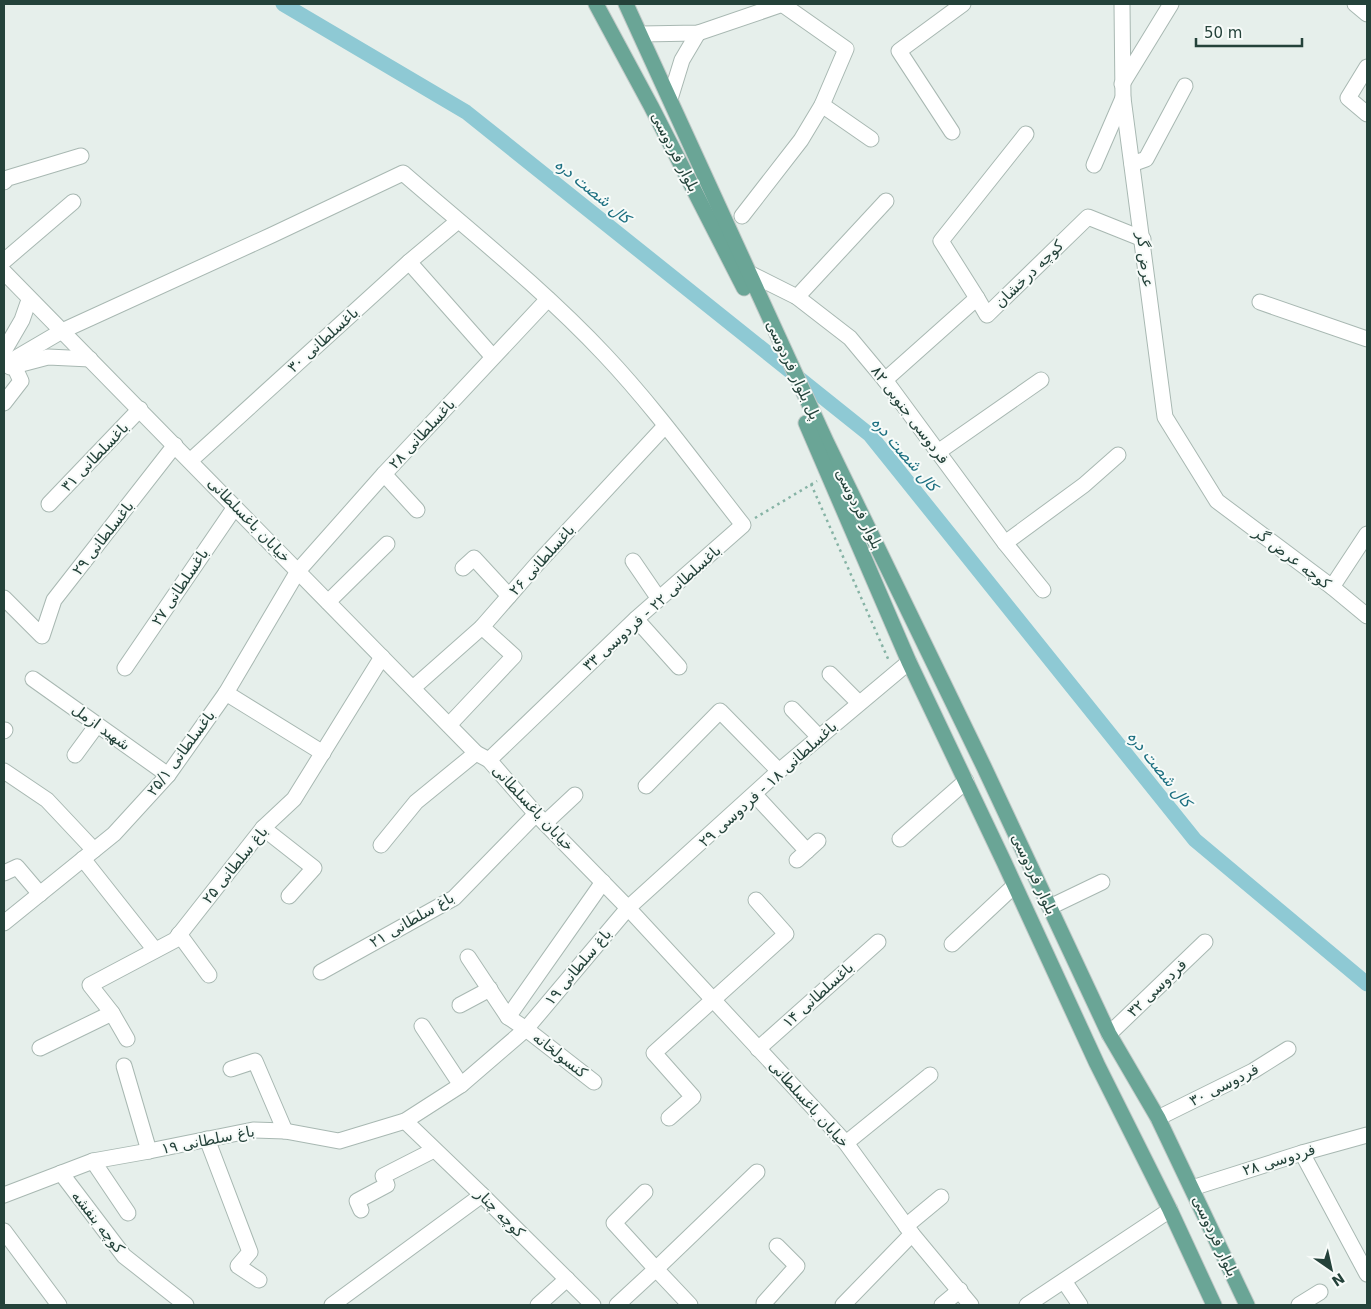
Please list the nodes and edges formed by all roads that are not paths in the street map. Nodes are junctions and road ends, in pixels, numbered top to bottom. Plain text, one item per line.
1 (596, 4) edge
2 (626, 4) edge
3 (782, 4) edge
4 (963, 4) edge
5 (1122, 4) edge
6 (1171, 4) edge
7 (1355, 4) edge
8 (1367, 14) edge
9 (641, 34) junction
10 (698, 34) junction
11 (1367, 66) edge
12 (1186, 86) dead end
13 (1123, 91) junction
14 (670, 99) junction
15 (822, 104) junction
16 (1367, 114) edge
17 (952, 132) dead end
18 (1026, 134) dead end
19 (871, 139) dead end
20 (81, 156) dead end
21 (1132, 164) junction
22 (1094, 165) dead end
23 (4, 182) edge
24 (886, 201) dead end
25 (73, 202) dead end
26 (742, 216) dead end
27 (458, 221) junction
28 (1143, 239) junction
29 (4, 261) edge
30 (409, 262) junction
31 (4, 272) edge
32 (748, 272) junction
33 (797, 297) junction
34 (548, 298) junction
35 (977, 298) junction
36 (29, 300) junction
37 (756, 301) junction
38 (1260, 302) dead end
39 (62, 331) junction
40 (1367, 339) edge
41 (4, 351) edge
42 (493, 356) junction
43 (90, 360) junction
44 (7, 366) edge
45 (886, 380) junction
46 (1041, 380) dead end
47 (4, 403) edge
48 (140, 409) junction
49 (665, 426) junction
50 (811, 434) joint
51 (826, 441) joint
52 (175, 445) junction
53 (938, 452) junction
54 (1118, 455) dead end
55 (190, 461) junction
56 (384, 474) junction
57 (1217, 501) joint
58 (49, 504) dead end
59 (235, 506) junction
60 (417, 510) dead end
61 (1367, 534) edge
62 (1005, 543) junction
63 (387, 544) dead end
64 (633, 561) dead end
65 (463, 568) dead end
66 (298, 570) junction
67 (1332, 587) junction
68 (1043, 590) dead end
69 (509, 596) junction
70 (4, 598) edge
71 (659, 599) junction
72 (328, 602) junction
73 (1367, 616) edge
74 (636, 619) junction
75 (482, 626) junction
76 (382, 657) junction
77 (909, 662) junction
78 (679, 667) dead end
79 (125, 668) dead end
80 (830, 674) dead end
81 (34, 679) dead end
82 (413, 688) junction
83 (226, 693) junction
84 (859, 703) junction
85 (792, 709) dead end
86 (449, 724) junction
87 (98, 725) junction
88 (819, 738) junction
89 (323, 752) junction
90 (75, 755) dead end
91 (482, 756) junction
92 (4, 771) edge
93 (779, 772) junction
94 (168, 775) junction
95 (966, 781) junction
96 (646, 786) dead end
97 (576, 795) dead end
98 (755, 795) junction
99 (540, 818) junction
100 (263, 828) junction
101 (900, 839) dead end
102 (381, 845) dead end
103 (807, 851) dead end
104 (1023, 852) junction
105 (88, 854) junction
106 (1004, 862) junction
107 (4, 873) edge
108 (603, 882) junction
109 (1102, 882) dead end
110 (1014, 886) junction
111 (40, 894) junction
112 (289, 896) dead end
113 (756, 900) dead end
114 (1047, 900) junction
115 (1021, 902) junction
116 (628, 908) junction
117 (4, 923) edge
118 (180, 934) junction
119 (878, 942) dead end
120 (1205, 942) dead end
121 (952, 944) dead end
122 (155, 950) junction
123 (468, 957) dead end
124 (321, 972) dead end
125 (209, 975) dead end
126 (490, 989) junction
127 (712, 999) junction
128 (460, 1005) dead end
129 (112, 1013) junction
130 (508, 1017) junction
131 (422, 1026) dead end
132 (526, 1029) junction
133 (1109, 1034) junction
134 (127, 1039) dead end
135 (40, 1048) dead end
136 (758, 1049) junction
137 (1288, 1049) dead end
138 (124, 1066) dead end
139 (231, 1069) dead end
140 (930, 1075) dead end
141 (594, 1082) dead end
142 (462, 1085) junction
143 (669, 1118) dead end
144 (1158, 1118) junction
145 (405, 1122) junction
146 (285, 1131) junction
147 (1367, 1134) edge
148 (207, 1139) junction
149 (846, 1143) junction
150 (434, 1150) junction
151 (149, 1151) junction
152 (1302, 1153) junction
153 (93, 1161) junction
154 (757, 1172) dead end
155 (60, 1173) junction
156 (1192, 1188) junction
157 (645, 1192) dead end
158 (4, 1195) edge
159 (482, 1195) junction
160 (941, 1196) dead end
161 (361, 1210) dead end
162 (1170, 1210) junction
163 (128, 1213) dead end
164 (909, 1230) junction
165 (4, 1231) edge
166 (777, 1246) dead end
167 (1365, 1265) edge
168 (656, 1269) junction
169 (567, 1279) junction
170 (259, 1280) dead end
171 (1064, 1281) junction
172 (960, 1290) junction
173 (1320, 1292) dead end
174 (852, 1302) edge
175 (58, 1305) edge
176 (186, 1305) edge
177 (332, 1305) edge
178 (538, 1305) edge
179 (593, 1305) edge
180 (617, 1305) edge
181 (690, 1305) edge
182 (766, 1305) edge
183 (942, 1305) edge
184 (971, 1305) edge
185 (1027, 1305) edge
186 (1080, 1305) edge
187 (1214, 1305) edge
188 (1247, 1305) edge
189 (1299, 1305) edge

1 - 37 main road, بلوار فردوسی
2 - 9 main road, بلوار فردوسی
3 - 10 street
3 - 15 street
4 - 17 street
5 - 13 street, عرض گر
6 - 13 street
7 - 8 street
9 - 10 street
9 - 14 main road, بلوار فردوسی
10 - 14 street
11 - 16 street
12 - 21 street
13 - 21 street, عرض گر
13 - 22 street
14 - 32 main road, بلوار فردوسی
15 - 19 street
15 - 26 street
18 - 35 street
20 - 23 street
21 - 28 street, عرض گر
24 - 33 street
25 - 29 street
27 - 30 street, باغسلطانی ۳۰
27 - 34 street
27 - 39 street
28 - 35 street, کوچه درخشان
28 - 57 street, عرض گر
30 - 42 street
30 - 55 street, باغسلطانی ۳۰
31 - 36 street, خیابان باغسلطانی
32 - 33 street, فردوسی جنوبی ۸۲
32 - 37 main road, بلوار فردوسی
33 - 45 street, فردوسی جنوبی ۸۲
34 - 42 street, باغسلطانی ۲۸
34 - 49 street
35 - 45 street, کوچه درخشان
36 - 39 street, خیابان باغسلطانی
36 - 41 street
37 - 50 main road, پل بلوار فردوسی
37 - 51 main road, پل بلوار فردوسی
38 - 40 street
39 - 43 street, خیابان باغسلطانی
39 - 44 street
42 - 56 street, باغسلطانی ۲۸
43 - 44 street
43 - 48 street, خیابان باغسلطانی
44 - 47 street
45 - 53 street, فردوسی جنوبی ۸۲
46 - 53 street
48 - 52 street, خیابان باغسلطانی
48 - 58 street, باغسلطانی ۳۱
49 - 69 street, باغسلطانی ۲۶
49 - 71 street, باغسلطانی ۲۲ - فردوسی ۳۳
50 - 77 main road, بلوار فردوسی
51 - 104 main road, بلوار فردوسی
52 - 55 street, خیابان باغسلطانی
52 - 70 street, باغسلطانی ۲۹
53 - 62 street, فردوسی جنوبی ۸۲
54 - 62 street
55 - 59 street, خیابان باغسلطانی
56 - 60 street
56 - 66 street, باغسلطانی ۲۸
57 - 67 street, کوچه عرض گر
59 - 66 street, خیابان باغسلطانی
59 - 79 street, باغسلطانی ۲۷
61 - 67 street
62 - 68 street, فردوسی جنوبی ۸۲
63 - 72 street
64 - 71 street
65 - 69 street
66 - 72 street, خیابان باغسلطانی
66 - 83 street, باغسلطانی ۲۵/۱
67 - 73 street, کوچه عرض گر
69 - 75 street, باغسلطانی ۲۶
71 - 74 street, باغسلطانی ۲۲ - فردوسی ۳۳
72 - 76 street, خیابان باغسلطانی
74 - 78 street
74 - 91 street, باغسلطانی ۲۲ - فردوسی ۳۳
75 - 82 street, باغسلطانی ۲۶
75 - 86 street
76 - 82 street, خیابان باغسلطانی
76 - 89 street, باغ سلطانی ۲۵
77 - 84 street, باغسلطانی ۱۸ - فردوسی ۲۹
77 - 95 main road, بلوار فردوسی
80 - 84 street
81 - 87 street, شهید ازمل
82 - 86 street, خیابان باغسلطانی
83 - 89 street
83 - 94 street, باغسلطانی ۲۵/۱
84 - 88 street, باغسلطانی ۱۸ - فردوسی ۲۹
85 - 88 street
86 - 91 street, خیابان باغسلطانی
87 - 90 street
87 - 94 street, شهید ازمل
88 - 93 street, باغسلطانی ۱۸ - فردوسی ۲۹
89 - 100 street, باغ سلطانی ۲۵
91 - 99 street, خیابان باغسلطانی
91 - 102 street, باغسلطانی ۲۲ - فردوسی ۳۳
92 - 105 street
93 - 96 street
93 - 98 street, باغسلطانی ۱۸ - فردوسی ۲۹
94 - 105 street, باغسلطانی ۲۵/۱
95 - 101 street
95 - 106 main road, بلوار فردوسی
97 - 99 street, باغ سلطانی ۲۱
98 - 103 street
98 - 116 street, باغسلطانی ۱۸ - فردوسی ۲۹
99 - 108 street, خیابان باغسلطانی
99 - 124 street, باغ سلطانی ۲۱
100 - 112 street
100 - 118 street, باغ سلطانی ۲۵
104 - 106 main road
104 - 114 main road, بلوار فردوسی
105 - 111 street, باغسلطانی ۲۵/۱
105 - 122 street
106 - 110 main road, بلوار فردوسی
107 - 111 street
108 - 116 street, خیابان باغسلطانی
108 - 130 street
109 - 114 street
110 - 115 main road, بلوار فردوسی
110 - 121 street
111 - 117 street, باغسلطانی ۲۵/۱
113 - 127 street
114 - 115 main road
114 - 133 main road, بلوار فردوسی
115 - 162 main road, بلوار فردوسی
116 - 127 street, خیابان باغسلطانی
116 - 132 street, باغ سلطانی ۱۹
118 - 122 street, باغ سلطانی ۲۵
118 - 125 street
119 - 136 street, باغسلطانی ۱۴
120 - 133 street, فردوسی ۳۲
122 - 129 street, باغ سلطانی ۲۵
123 - 126 street
126 - 128 street
126 - 130 street
127 - 136 street, خیابان باغسلطانی
127 - 143 street
129 - 134 street, باغ سلطانی ۲۵
129 - 135 street
130 - 132 street, کنسولخانه
131 - 142 street
132 - 141 street, کنسولخانه
132 - 142 street, باغ سلطانی ۱۹
133 - 144 main road, بلوار فردوسی
136 - 149 street, خیابان باغسلطانی
137 - 144 street, فردوسی ۳۰
138 - 151 street
139 - 146 street
140 - 149 street
142 - 145 street, باغ سلطانی ۱۹
144 - 156 main road, بلوار فردوسی
145 - 146 street, باغ سلطانی ۱۹
145 - 150 street, کوچه چنار
146 - 148 street, باغ سلطانی ۱۹
147 - 152 street, فردوسی ۲۸
148 - 151 street, باغ سلطانی ۱۹
148 - 170 street
149 - 164 street, خیابان باغسلطانی
150 - 159 street, کوچه چنار
150 - 161 street
151 - 153 street, باغ سلطانی ۱۹
152 - 156 street, فردوسی ۲۸
152 - 167 street
153 - 155 street, باغ سلطانی ۱۹
153 - 163 street
154 - 168 street
155 - 158 street, باغ سلطانی ۱۹
155 - 176 street, کوچه بنفشه
156 - 188 main road, بلوار فردوسی
157 - 168 street
159 - 169 street, کوچه چنار
159 - 177 street
160 - 164 street
162 - 171 street
162 - 187 main road, بلوار فردوسی
164 - 172 street, خیابان باغسلطانی
164 - 174 street
165 - 175 street
166 - 182 street
168 - 180 street
168 - 181 street
169 - 178 street
169 - 179 street, کوچه چنار
171 - 185 street
171 - 186 street
172 - 183 street
172 - 184 street, خیابان باغسلطانی
173 - 189 street

